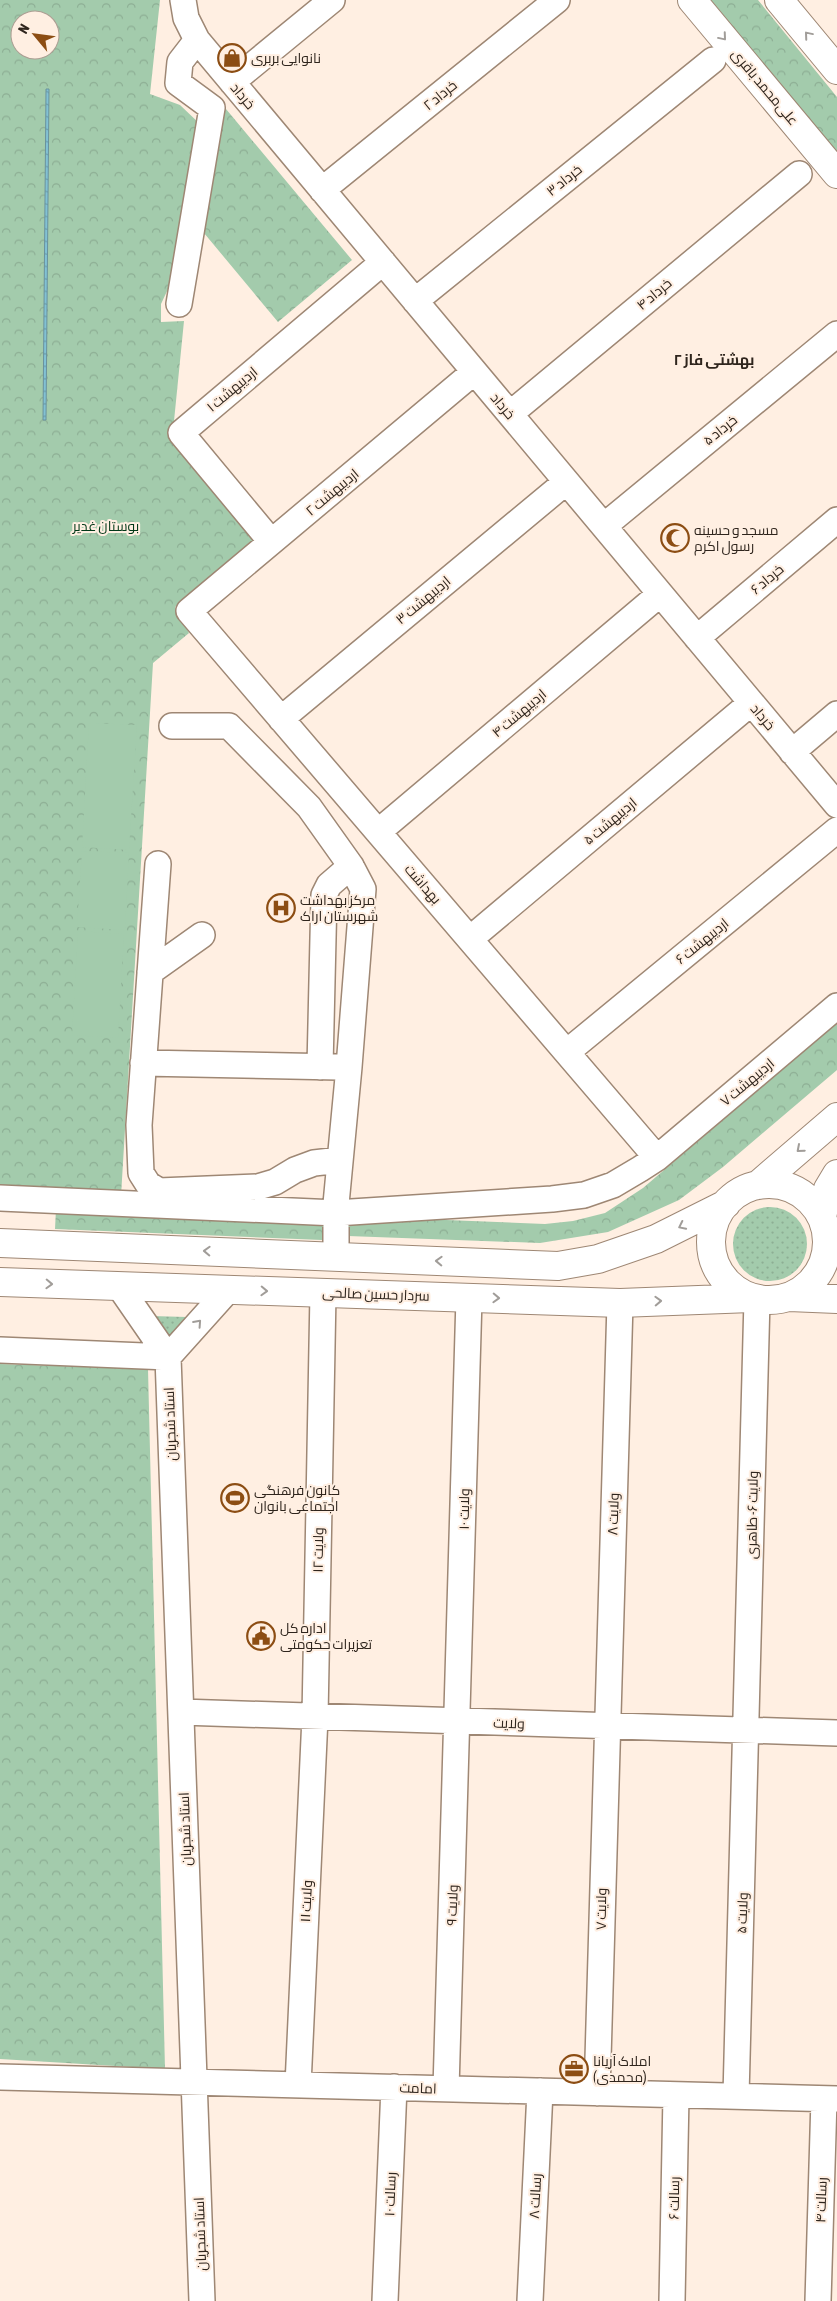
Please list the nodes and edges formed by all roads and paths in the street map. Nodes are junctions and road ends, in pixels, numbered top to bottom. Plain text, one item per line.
1 (184, 0) edge
2 (332, 0) edge
3 (557, 0) edge
4 (692, 0) edge
5 (779, 0) edge
6 (196, 40) junction
7 (713, 60) dead end
8 (837, 70) edge
9 (232, 82) junction
10 (799, 174) dead end
11 (837, 174) edge
12 (322, 190) junction
13 (383, 262) junction
14 (415, 301) junction
15 (179, 304) dead end
16 (837, 334) edge
17 (474, 372) junction
18 (510, 414) junction
19 (566, 482) junction
20 (837, 520) edge
21 (604, 526) junction
22 (264, 532) dead end
23 (660, 594) junction
24 (189, 611) joint
25 (697, 638) junction
26 (751, 703) junction
27 (837, 714) edge
28 (281, 718) junction
29 (172, 726) dead end
30 (792, 752) junction
31 (837, 805) edge
32 (837, 830) edge
33 (378, 832) junction
34 (158, 864) dead end
35 (351, 866) junction
36 (202, 935) dead end
37 (470, 939) junction
38 (150, 972) junction
39 (837, 1006) edge
40 (567, 1052) junction
41 (142, 1063) junction
42 (320, 1067) junction
43 (350, 1067) junction
44 (837, 1117) edge
45 (657, 1158) junction
46 (340, 1160) junction
47 (837, 1174) edge
48 (758, 1185) junction
49 (0, 1198) edge
50 (726, 1204) junction
51 (336, 1213) junction
52 (829, 1232) edge
53 (0, 1243) edge
54 (336, 1256) junction
55 (0, 1282) edge
56 (119, 1286) junction
57 (229, 1290) junction
58 (323, 1293) junction
59 (789, 1297) junction
60 (469, 1298) junction
61 (754, 1298) junction
62 (837, 1300) edge
63 (620, 1302) junction
64 (0, 1350) edge
65 (168, 1357) junction
66 (181, 1712) junction
67 (315, 1717) junction
68 (458, 1721) junction
69 (606, 1726) junction
70 (747, 1730) junction
71 (837, 1733) edge
72 (0, 2077) edge
73 (194, 2082) junction
74 (298, 2085) junction
75 (394, 2087) junction
76 (446, 2089) junction
77 (540, 2091) junction
78 (597, 2093) junction
79 (676, 2095) junction
80 (736, 2096) junction
81 (831, 2099) edge
82 (202, 2301) edge
83 (385, 2301) edge
84 (530, 2301) edge
85 (672, 2301) edge
86 (818, 2301) edge

1 - 6 street, خرداد
2 - 9 street
3 - 12 street, خرداد ۲
4 -> 11 main road, علی‌محمد باقری
8 -> 5 main road
6 - 9 street, خرداد
6 - 15 street
7 - 14 street, خرداد ۳
9 - 12 street, خرداد
10 - 18 street, خرداد ۴
12 - 13 street, خرداد
13 - 14 street, خرداد
13 - 22 street, اردیبهشت ۱
14 - 17 street, خرداد
16 - 21 street, خرداد ۵
17 - 18 street, خرداد
17 - 24 street, اردیبهشت ۲
18 - 19 street, خرداد
19 - 21 street, خرداد
19 - 28 street, اردیبهشت ۳
20 - 25 street, خرداد ۶
21 - 23 street, خرداد
23 - 25 street, خرداد
23 - 33 street, اردیبهشت ۴
24 - 28 street, بهداشت
25 - 26 street, خرداد
26 - 30 street, خرداد
26 - 37 street, اردیبهشت ۵
27 - 30 street
28 - 33 street, بهداشت
29 - 35 street
30 - 31 street, خرداد
32 - 40 street, اردیبهشت ۶
33 - 37 street, بهداشت
34 - 38 street
35 - 42 street
35 - 43 street
36 - 38 street
37 - 40 street, بهداشت
38 - 41 street
39 - 45 street, اردیبهشت ۷
40 - 45 street, بهداشت
41 - 42 street
41 - 46 street
42 - 43 street
43 - 46 street
44 -> 48 main road
45 - 51 street, اردیبهشت ۷
46 - 51 street
47 - 52 main road
48 - 50 main road
48 - 52 main road
49 - 51 street, اردیبهشت ۷
50 -> 54 main road
50 - 61 main road
51 - 54 street
52 - 59 main road
54 -> 53 main road
55 -> 56 main road, سردار حسین صالحی
56 - 57 main road, سردار حسین صالحی
56 - 65 street
57 -> 58 main road, سردار حسین صالحی
65 -> 57 street
58 - 60 main road, سردار حسین صالحی
58 - 67 street, ولایت ۱۲
59 - 61 main road
59 - 62 main road
60 -> 63 main road, سردار حسین صالحی
60 - 68 street, ولایت ۱۰
63 -> 61 main road, سردار حسین صالحی
61 - 70 street, ولایت ۶- طاهری
63 - 69 street, ولایت ۸
64 - 65 street
65 - 66 street, استاد شجریان
66 - 67 street, ولایت
66 - 73 street, استاد شجریان
67 - 68 street, ولایت
67 - 74 street, ولایت ۱۱
68 - 69 street, ولایت
68 - 76 street, ولایت ۹
69 - 70 street, ولایت
69 - 78 street, ولایت ۷
70 - 71 street, ولایت
70 - 80 street, ولایت ۵
72 - 73 street, امامت
73 - 74 street, امامت
73 - 82 street, استاد شجریان
74 - 75 street, امامت
75 - 76 street, امامت
75 - 83 street, رسالت ۱۰
76 - 77 street, امامت
77 - 78 street, امامت
77 - 84 street, رسالت ۸
78 - 79 street, امامت
79 - 80 street, امامت
79 - 85 street, رسالت ۶
80 - 81 street, امامت
81 - 86 street, رسالت ۴

